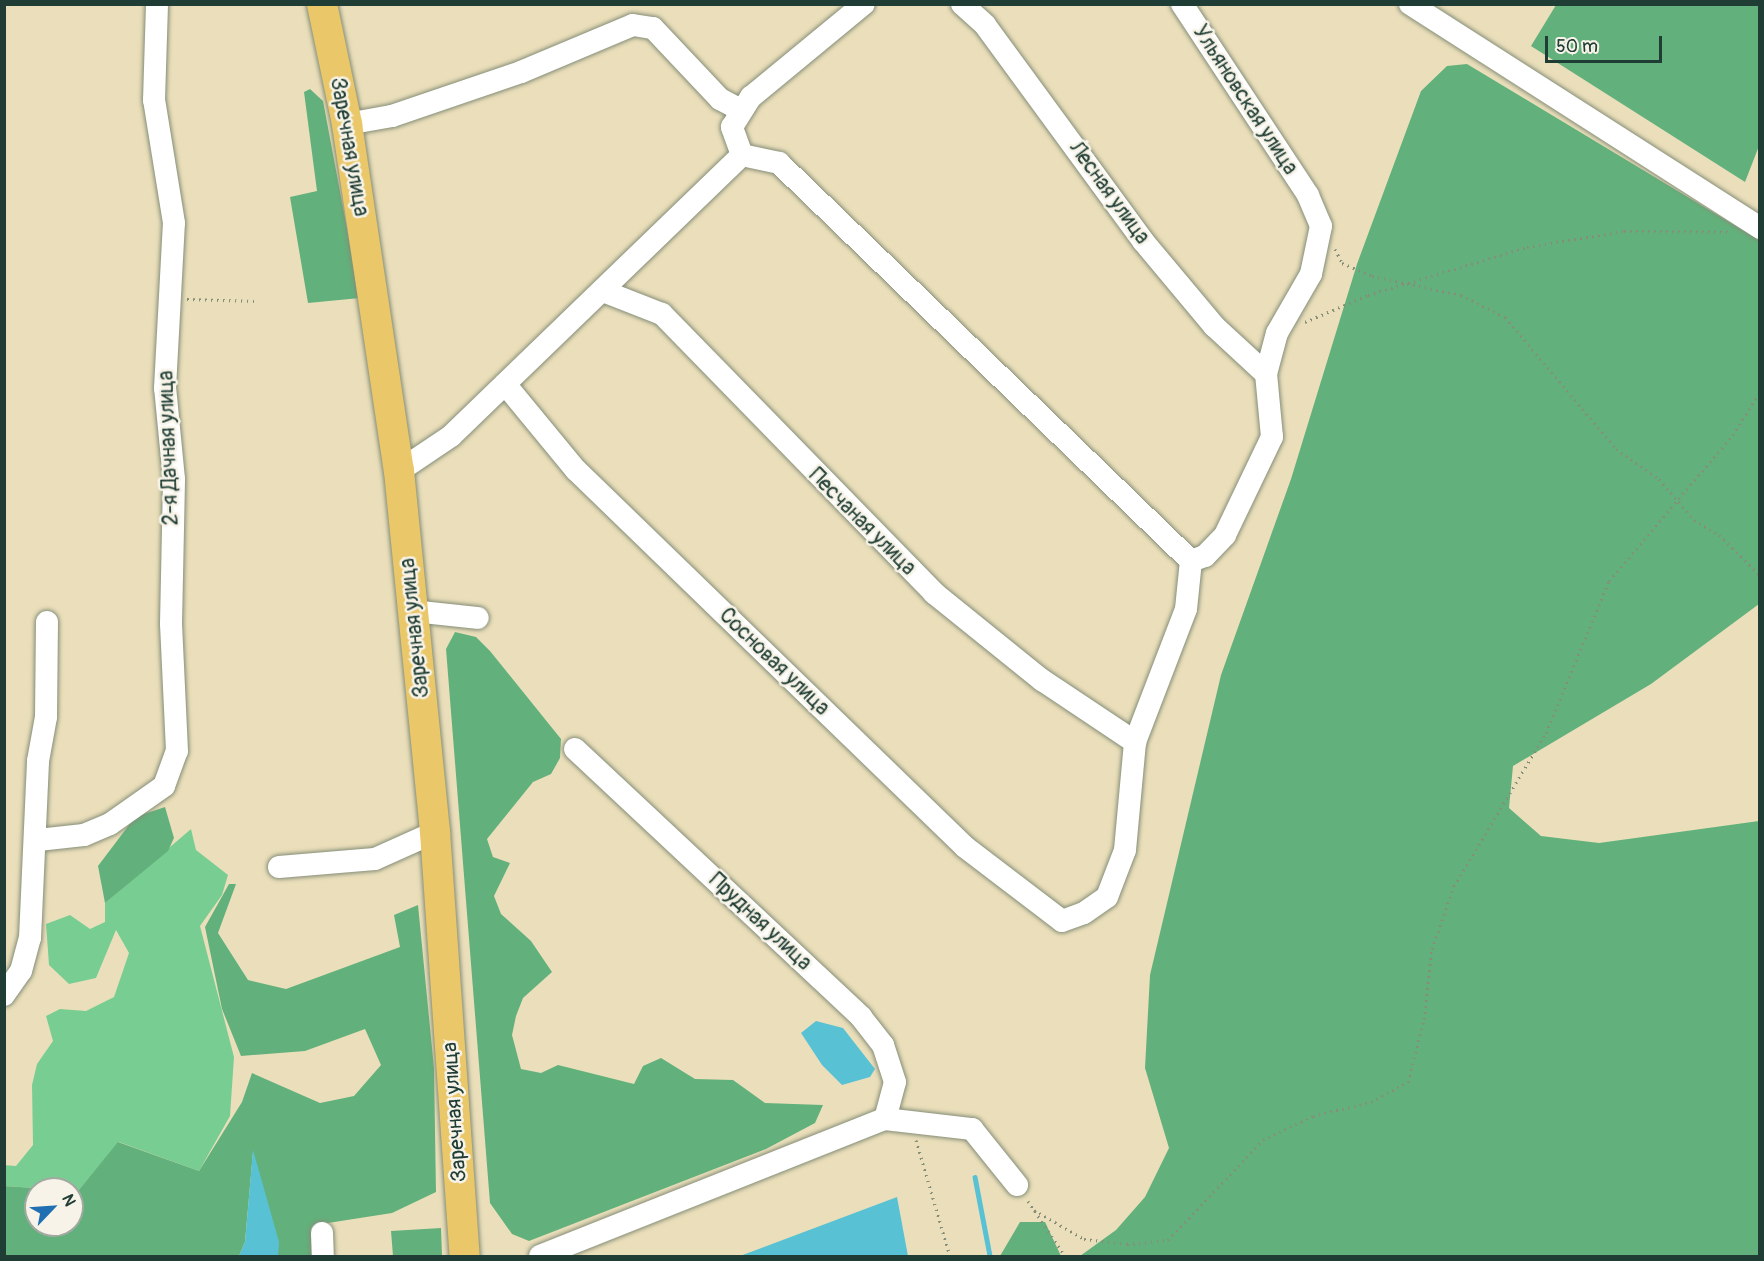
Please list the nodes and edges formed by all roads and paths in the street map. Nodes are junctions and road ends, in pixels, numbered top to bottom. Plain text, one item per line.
1 (157, 4) edge
2 (322, 4) edge
3 (864, 4) edge
4 (962, 4) edge
5 (1182, 4) edge
6 (1410, 4) edge
7 (741, 110) junction
8 (347, 124) junction
9 (742, 154) junction
10 (1321, 226) junction
11 (1749, 231) edge
12 (1405, 283) junction
13 (603, 291) junction
14 (171, 299) junction
15 (254, 301) dead end
16 (1277, 333) junction
17 (1266, 374) junction
18 (505, 384) junction
19 (1760, 392) edge
20 (399, 471) junction
21 (1679, 500) junction
22 (1191, 561) junction
23 (1760, 575) edge
24 (413, 611) junction
25 (478, 618) dead end
26 (46, 622) dead end
27 (1135, 742) junction
28 (575, 749) dead end
29 (435, 832) junction
30 (38, 840) junction
31 (279, 867) dead end
32 (4, 995) edge
33 (885, 1119) junction
34 (911, 1122) junction
35 (1017, 1185) joint
36 (1034, 1210) junction
37 (322, 1233) dead end
38 (323, 1257) edge
39 (465, 1257) edge
40 (540, 1257) edge
41 (950, 1257) edge
42 (1065, 1257) edge

1 - 14 street, 2-я Дачная улица
2 - 8 main road, Заречная улица
3 - 7 street
4 - 17 street, Лесная улица
5 - 10 street, Ульяновская улица
6 - 11 street
7 - 8 street
7 - 9 street
8 - 20 main road, Заречная улица
9 - 13 street
9 - 22 street
10 - 12 path
10 - 16 street
11 - 12 path
12 - 16 path
12 - 21 path
13 - 18 street
13 - 27 street, Песчаная улица
14 - 15 path
14 - 30 street, 2-я Дачная улица
16 - 17 street
17 - 22 street
18 - 20 street
18 - 27 street, Сосновая улица
19 - 21 path
20 - 24 main road, Заречная улица
21 - 23 path
21 - 36 path
22 - 27 street
24 - 25 street
24 - 29 main road, Заречная улица
26 - 30 street
28 - 33 street, Прудная улица
29 - 31 street
29 - 39 main road, Заречная улица
30 - 32 street
33 - 34 street
33 - 40 street
34 - 35 street
34 - 41 path
35 - 36 path
36 - 42 path
37 - 38 street

